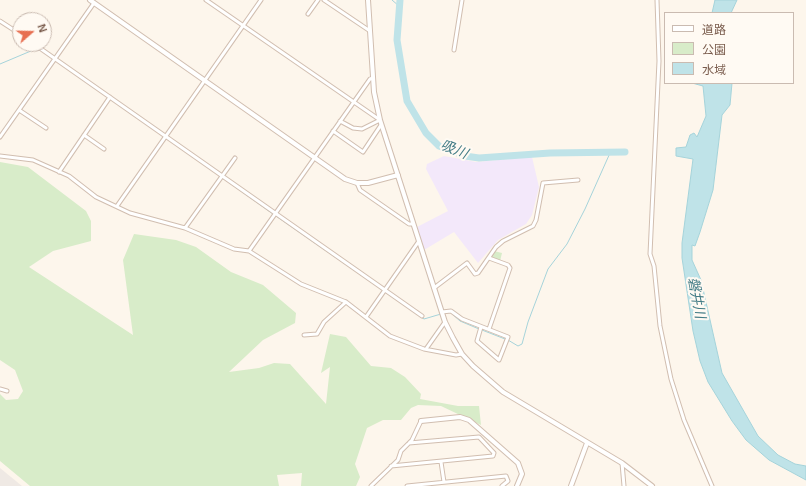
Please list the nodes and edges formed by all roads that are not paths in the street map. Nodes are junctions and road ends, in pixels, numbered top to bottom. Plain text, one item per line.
1 (206, 0) edge
2 (261, 0) edge
3 (318, 0) edge
4 (324, 0) edge
5 (368, 0) edge
6 (462, 0) edge
7 (657, 0) edge
8 (93, 1) edge
9 (329, 1) edge
10 (308, 14) dead end
11 (0, 21) edge
12 (243, 26) junction
13 (12, 29) edge
14 (370, 31) junction
15 (454, 50) dead end
16 (46, 52) edge
17 (55, 58) junction
18 (373, 78) junction
19 (204, 80) junction
20 (110, 97) junction
21 (353, 102) junction
22 (19, 110) junction
23 (380, 120) junction
24 (340, 121) junction
25 (381, 125) junction
26 (46, 128) dead end
27 (333, 131) junction
28 (84, 135) junction
29 (165, 136) junction
30 (0, 137) edge
31 (104, 149) dead end
32 (0, 156) edge
33 (235, 158) dead end
34 (314, 158) junction
35 (59, 172) junction
36 (222, 175) junction
37 (398, 175) junction
38 (578, 180) dead end
39 (357, 183) junction
40 (116, 206) junction
41 (276, 213) junction
42 (414, 224) junction
43 (185, 228) junction
44 (419, 242) junction
45 (249, 251) junction
46 (489, 258) junction
47 (434, 288) junction
48 (385, 290) junction
49 (346, 302) junction
50 (442, 312) junction
51 (422, 316) dead end
52 (366, 317) junction
53 (445, 322) junction
54 (481, 327) junction
55 (489, 330) junction
56 (304, 335) dead end
57 (426, 349) junction
58 (462, 354) junction
59 (0, 389) edge
60 (7, 391) dead end
61 (421, 421) joint
62 (409, 443) junction
63 (587, 443) junction
64 (441, 462) junction
65 (622, 463) junction
66 (391, 466) junction
67 (444, 482) junction
68 (371, 486) edge
69 (407, 486) edge
70 (502, 486) edge
71 (517, 486) edge
72 (571, 486) edge
73 (624, 486) edge
74 (652, 486) edge
75 (712, 486) edge

1 - 12 street
2 - 12 street
3 - 10 street
4 - 9 street
5 - 14 street
6 - 15 street
7 - 75 street
8 - 17 street
8 - 19 street
9 - 14 street
11 - 13 street
12 - 19 street
12 - 21 street
14 - 18 street
16 - 17 street
17 - 20 street
17 - 22 street
18 - 21 street
18 - 23 street
19 - 29 street
19 - 34 street
20 - 28 street
20 - 29 street
21 - 23 street
21 - 24 street
22 - 26 street
22 - 30 street
23 - 24 street
23 - 25 street
24 - 27 street
25 - 27 street
25 - 37 street
27 - 34 street
28 - 31 street
28 - 35 street
29 - 36 street
29 - 40 street
32 - 35 street
33 - 36 street
34 - 39 street
34 - 41 street
35 - 40 street
36 - 41 street
36 - 43 street
37 - 39 street
37 - 42 street
38 - 46 street
39 - 42 street
40 - 43 street
41 - 45 street
41 - 48 street
42 - 44 street
43 - 45 street
44 - 47 street
44 - 48 street
45 - 49 street
46 - 47 street
46 - 55 street
47 - 50 street
48 - 51 street
48 - 52 street
49 - 52 street
49 - 56 street
50 - 53 street
50 - 54 street
52 - 57 street
53 - 57 street
53 - 58 street
54 - 55 street
54 - 55 street
57 - 58 street
58 - 63 street
59 - 60 street
61 - 62 street
61 - 71 street
62 - 64 street
62 - 66 street
63 - 65 street
63 - 72 street
64 - 66 street
64 - 67 street
65 - 73 street
65 - 74 street
66 - 68 street
67 - 69 street
67 - 70 street

